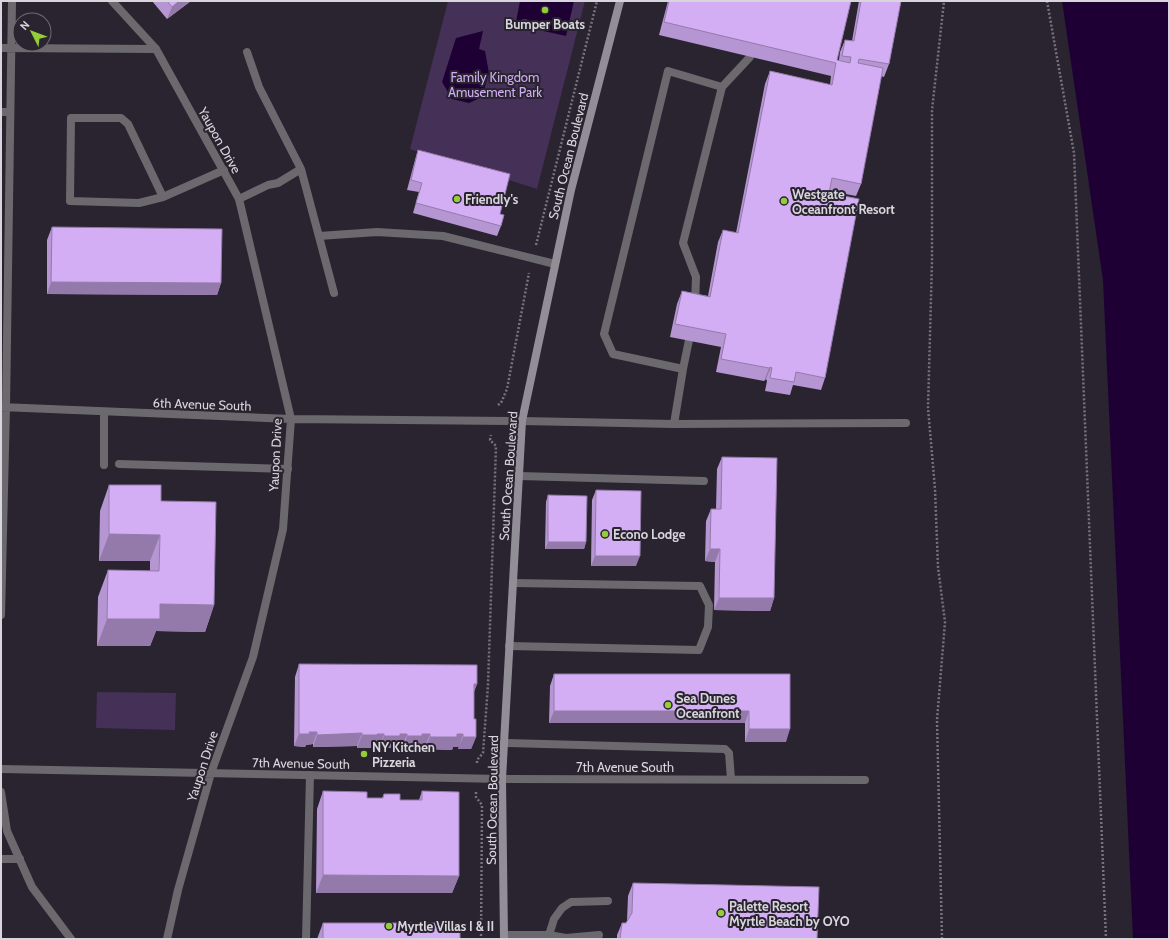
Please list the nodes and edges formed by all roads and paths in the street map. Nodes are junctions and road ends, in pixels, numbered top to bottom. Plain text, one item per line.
1 (12, 1) edge
2 (112, 1) edge
3 (620, 1) edge
4 (944, 1) edge
5 (1047, 1) edge
6 (754, 40) edge
7 (1, 48) edge
8 (10, 48) junction
9 (156, 49) junction
10 (247, 52) dead end
11 (722, 87) junction
12 (1, 112) edge
13 (10, 112) junction
14 (301, 169) junction
15 (224, 170) junction
16 (162, 197) junction
17 (240, 199) junction
18 (318, 236) junction
19 (555, 264) junction
20 (334, 293) dead end
21 (695, 307) edge
22 (689, 340) edge
23 (683, 369) junction
24 (3, 407) edge
25 (104, 412) junction
26 (291, 419) junction
27 (522, 421) junction
28 (906, 422) dead end
29 (674, 424) junction
30 (119, 464) dead end
31 (104, 465) dead end
32 (288, 469) junction
33 (519, 476) junction
34 (704, 481) dead end
35 (1, 578) edge
36 (513, 583) junction
37 (1, 614) edge
38 (509, 646) junction
39 (504, 743) junction
40 (1, 769) edge
41 (211, 774) junction
42 (310, 775) junction
43 (502, 779) junction
44 (731, 779) junction
45 (865, 780) dead end
46 (1, 792) edge
47 (1, 859) edge
48 (20, 859) junction
49 (608, 902) dead end
50 (549, 935) junction
51 (599, 935) dead end
52 (504, 937) edge
53 (71, 939) edge
54 (167, 939) edge
55 (306, 939) edge
56 (942, 939) edge
57 (1106, 939) edge

1 - 8 street
2 - 9 street, Yaupon Drive
3 - 19 main road, South Ocean Boulevard
4 - 56 path
5 - 57 path
6 - 11 street
7 - 8 street
8 - 9 street
8 - 13 street
9 - 15 street, Yaupon Drive
10 - 14 street
11 - 21 street
11 - 23 street
12 - 13 street
13 - 24 street
14 - 17 street
14 - 18 street
15 - 16 street
15 - 17 street, Yaupon Drive
16 - 16 street
17 - 26 street, Yaupon Drive
18 - 19 street
18 - 20 street
19 - 27 main road, South Ocean Boulevard
22 - 23 street
23 - 29 street
24 - 25 street, 6th Avenue South
24 - 35 street
25 - 26 street, 6th Avenue South
25 - 31 street
26 - 27 street, 6th Avenue South
26 - 32 street, Yaupon Drive
27 - 29 street, 6th Avenue South
27 - 33 main road, South Ocean Boulevard
28 - 29 street, 6th Avenue South
30 - 32 street
32 - 41 street, Yaupon Drive
33 - 34 street
33 - 36 main road, South Ocean Boulevard
35 - 37 street
36 - 38 main road, South Ocean Boulevard
36 - 38 street
38 - 39 main road, South Ocean Boulevard
39 - 43 main road, South Ocean Boulevard
39 - 44 street
40 - 41 street, 7th Avenue South
41 - 42 street, 7th Avenue South
41 - 54 street, Yaupon Drive
42 - 43 street, 7th Avenue South
42 - 55 street
43 - 44 street, 7th Avenue South
43 - 52 main road, South Ocean Boulevard
44 - 45 street, 7th Avenue South
46 - 48 street
47 - 48 street
48 - 53 street
49 - 50 street
50 - 51 street
50 - 52 street

